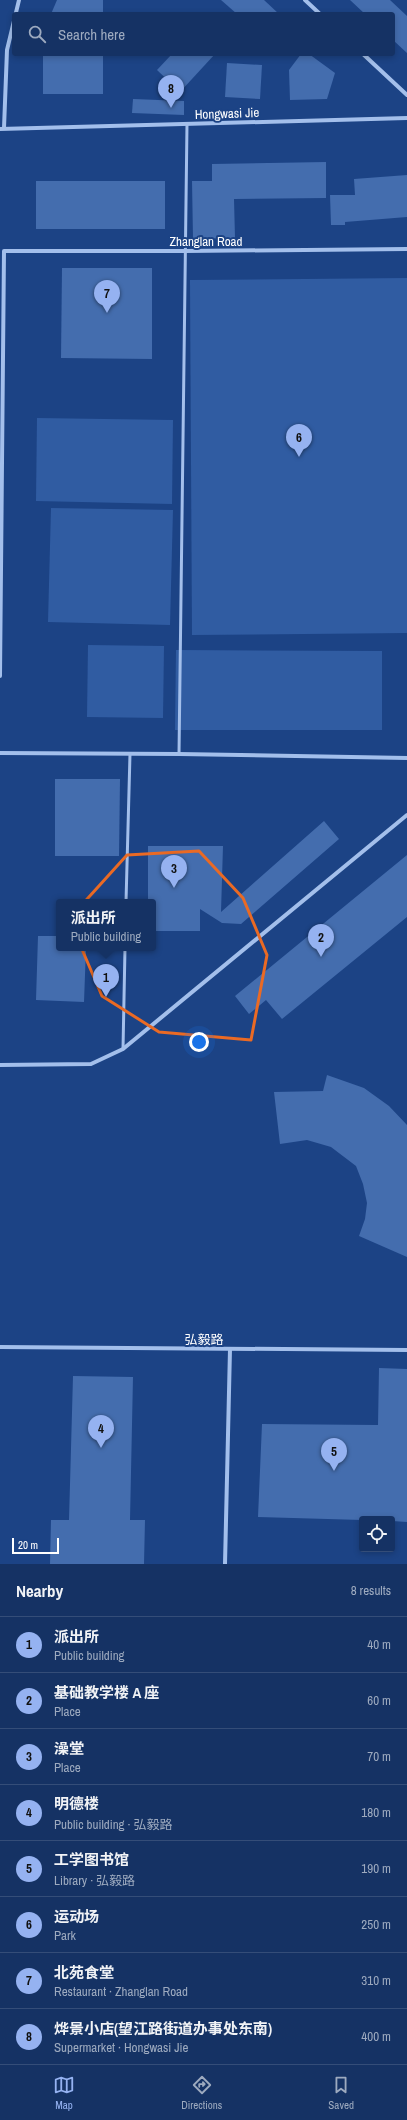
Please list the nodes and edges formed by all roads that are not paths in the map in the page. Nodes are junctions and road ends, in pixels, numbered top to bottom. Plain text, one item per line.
1 (18, 0) edge
2 (305, 0) edge
3 (15, 12) edge
4 (318, 12) edge
5 (12, 27) edge
6 (365, 56) edge
7 (407, 95) edge
8 (407, 118) edge
9 (186, 124) junction
10 (2, 128) edge
11 (407, 249) edge
12 (185, 251) junction
13 (0, 676) edge
14 (0, 753) edge
15 (130, 754) junction
16 (179, 754) junction
17 (407, 758) edge
18 (407, 815) edge
19 (126, 899) edge
20 (125, 951) edge
21 (123, 1049) junction
22 (0, 1065) edge
23 (0, 1347) edge
24 (230, 1349) junction
25 (407, 1350) edge
26 (225, 1564) edge

1 - 3 street
2 - 4 street
5 - 10 street
6 - 7 street
8 - 9 street, Hongwasi Jie
9 - 10 street, Hongwasi Jie
9 - 12 lane
11 - 12 street, Zhanglan Road
12 - 13 street, Zhanglan Road
12 - 16 lane
14 - 15 street
15 - 16 street
15 - 19 lane
16 - 17 street
18 - 21 street
20 - 21 lane
21 - 22 street
23 - 24 street, 弘毅路
24 - 25 street, 弘毅路
24 - 26 street

